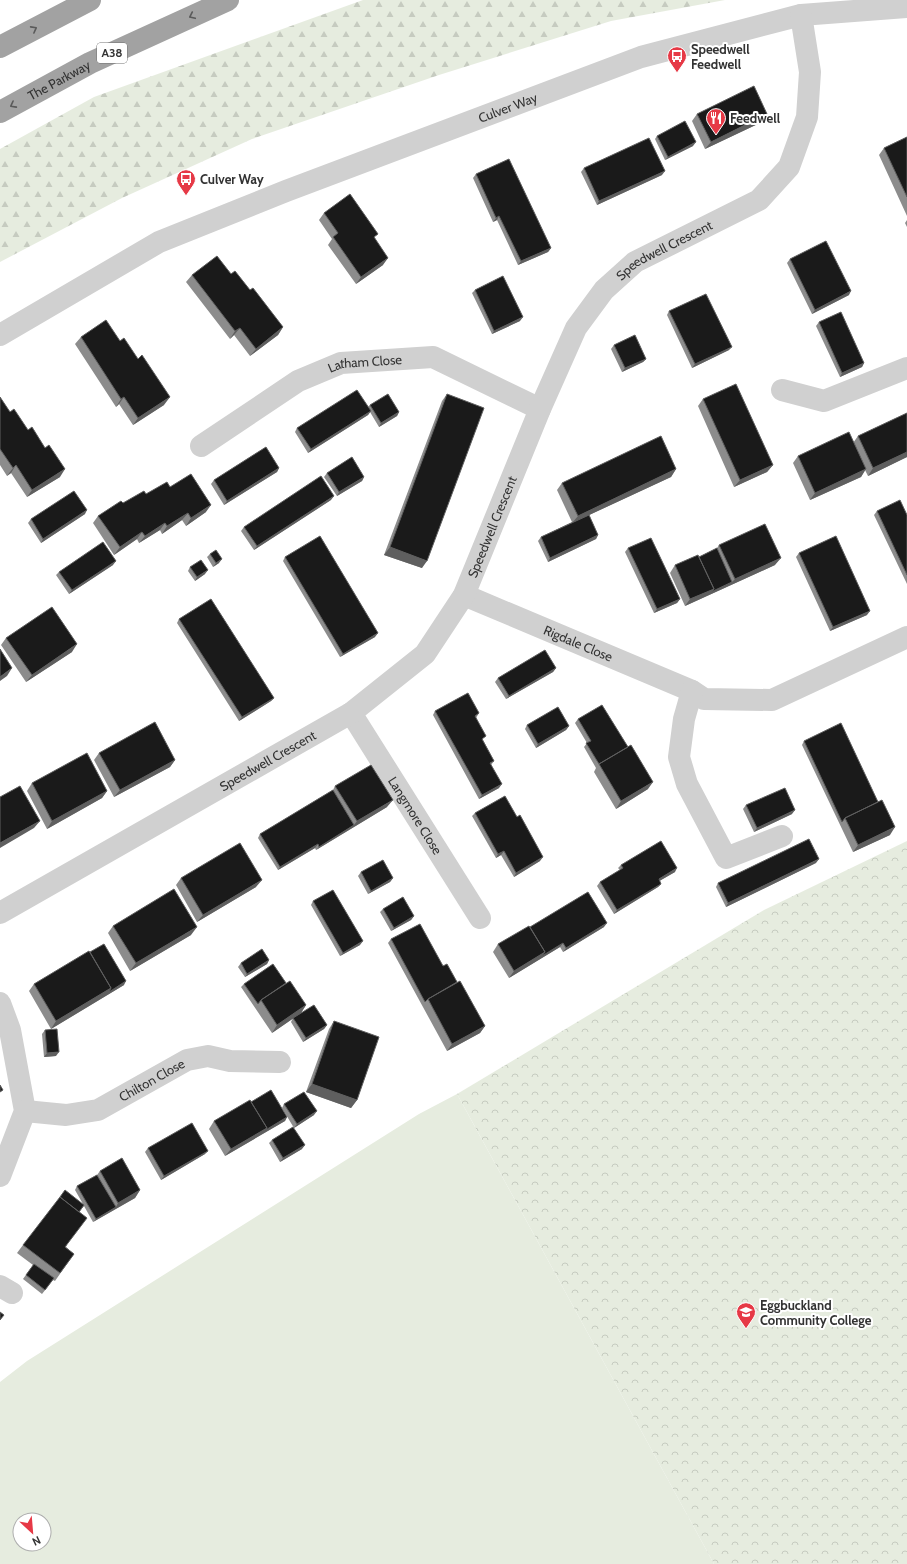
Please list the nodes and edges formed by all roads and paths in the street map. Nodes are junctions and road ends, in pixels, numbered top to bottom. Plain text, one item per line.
1 (90, 0) edge
2 (228, 0) edge
3 (907, 7) edge
4 (801, 15) junction
5 (0, 47) edge
6 (0, 112) edge
7 (0, 335) edge
8 (907, 368) edge
9 (782, 390) dead end
10 (540, 409) junction
11 (201, 446) dead end
12 (464, 595) junction
13 (907, 637) edge
14 (692, 691) junction
15 (351, 713) junction
16 (782, 836) dead end
17 (0, 913) edge
18 (480, 918) dead end
19 (0, 1002) edge
20 (280, 1062) dead end
21 (25, 1111) junction
22 (0, 1176) edge

5 -> 1 highway
2 -> 6 highway, The Parkway / A38
3 - 4 street, Culver Way
4 - 7 street, Culver Way
4 - 10 street, Speedwell Crescent
8 - 9 street
10 - 11 street, Latham Close
10 - 12 street, Speedwell Crescent
12 - 14 street, Rigdale Close
12 - 15 street, Speedwell Crescent
13 - 14 street, Rigdale Close
14 - 16 street
15 - 17 street, Speedwell Crescent
15 - 18 street, Langmore Close
19 - 21 street
20 - 21 street, Chilton Close
21 - 22 street

